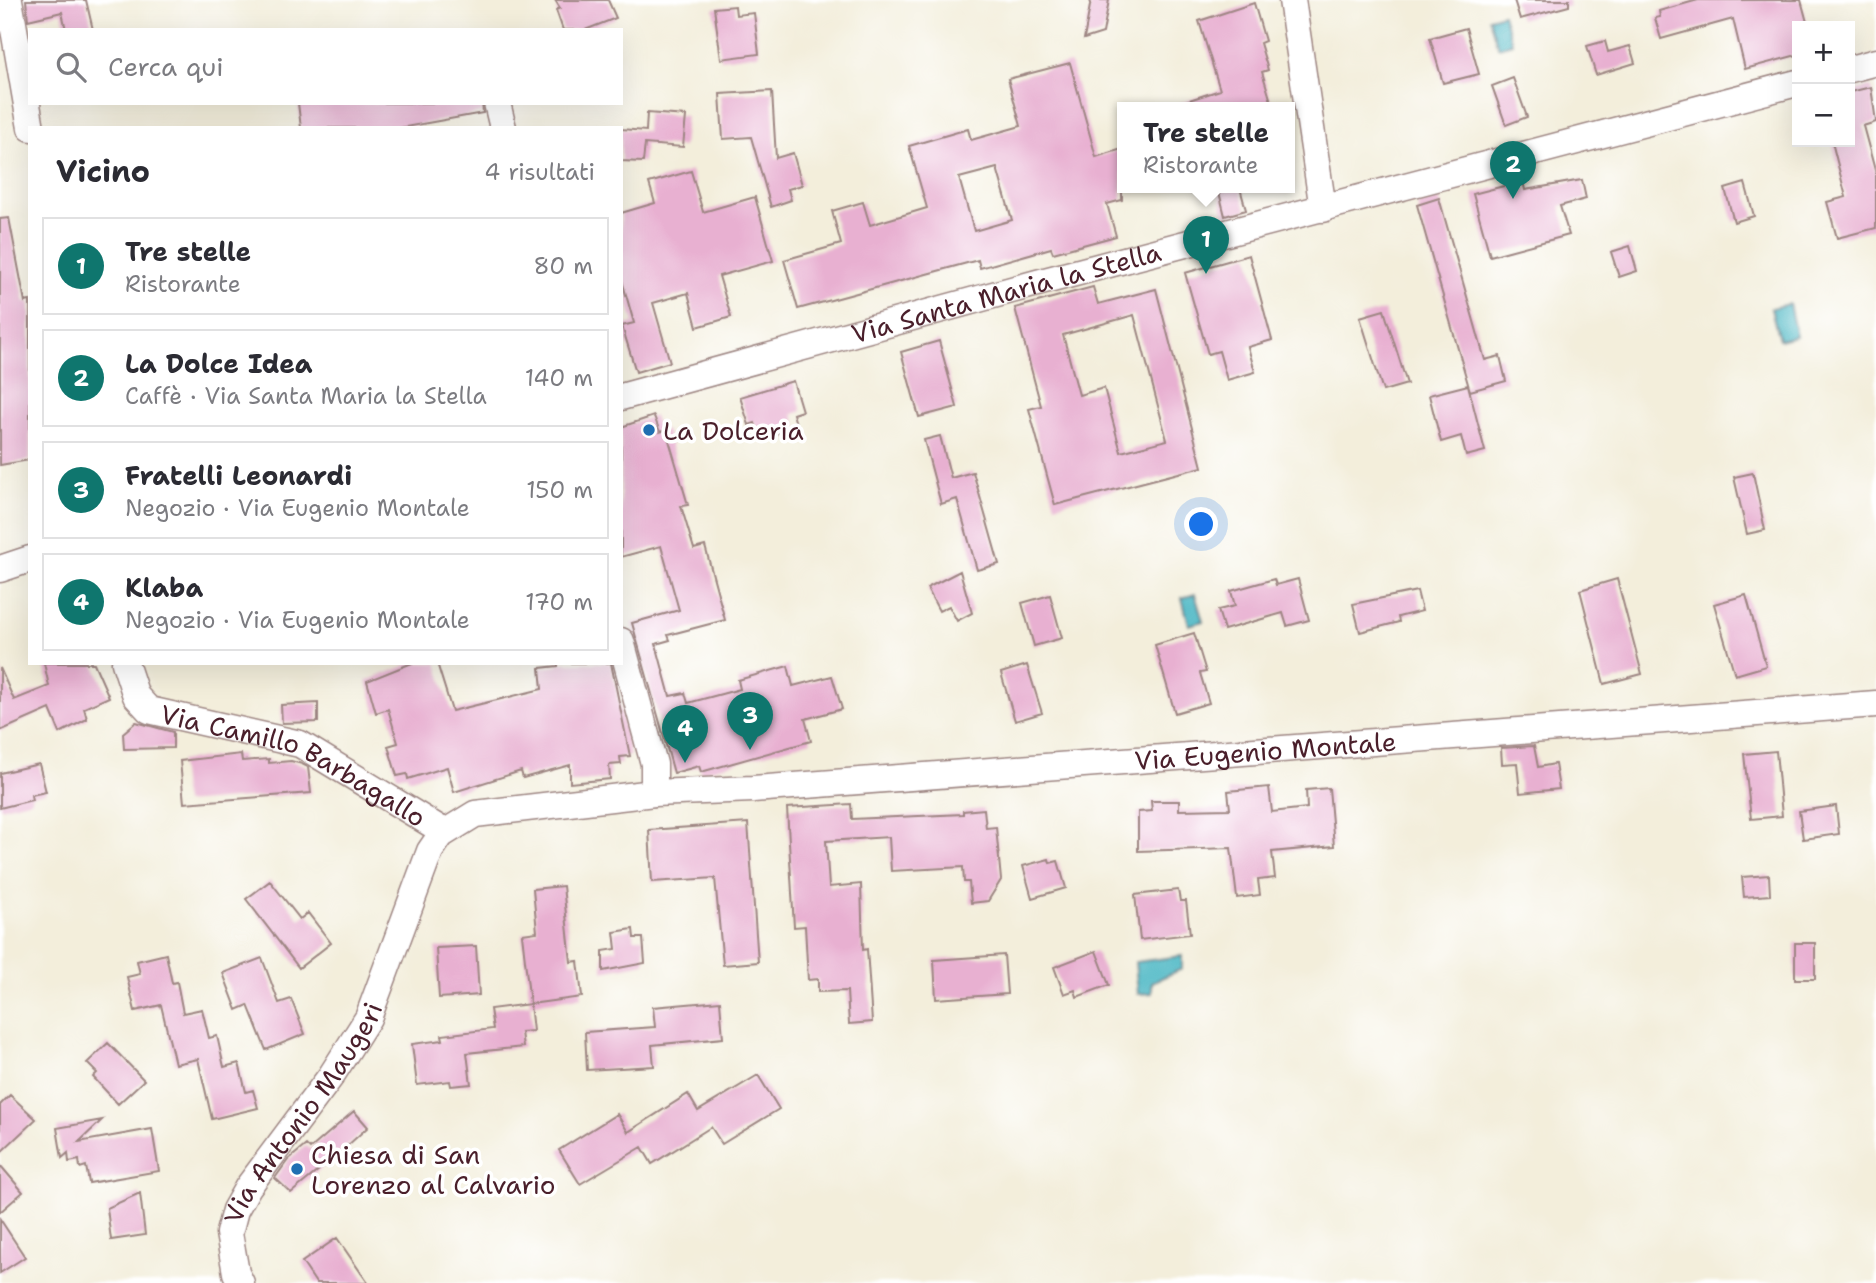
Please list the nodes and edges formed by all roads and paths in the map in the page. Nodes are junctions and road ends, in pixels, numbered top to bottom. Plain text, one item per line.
1 (9, 0) edge
2 (1292, 0) edge
3 (1876, 62) edge
4 (1855, 68) edge
5 (1793, 84) edge
6 (497, 105) edge
7 (31, 126) edge
8 (503, 126) edge
9 (1323, 209) junction
10 (623, 396) edge
11 (28, 560) edge
12 (0, 569) edge
13 (623, 648) edge
14 (126, 665) edge
15 (1876, 704) edge
16 (654, 793) junction
17 (433, 828) junction
18 (242, 1283) edge

1 - 7 street
2 - 9 street
3 - 4 street
5 - 9 street, Via Santa Maria la Stella
6 - 8 street
9 - 10 street, Via Santa Maria la Stella
11 - 12 street
13 - 16 street
14 - 17 street, Via Camillo Barbagallo
15 - 16 street, Via Eugenio Montale
16 - 17 street
17 - 18 street, Via Antonio Maugeri

